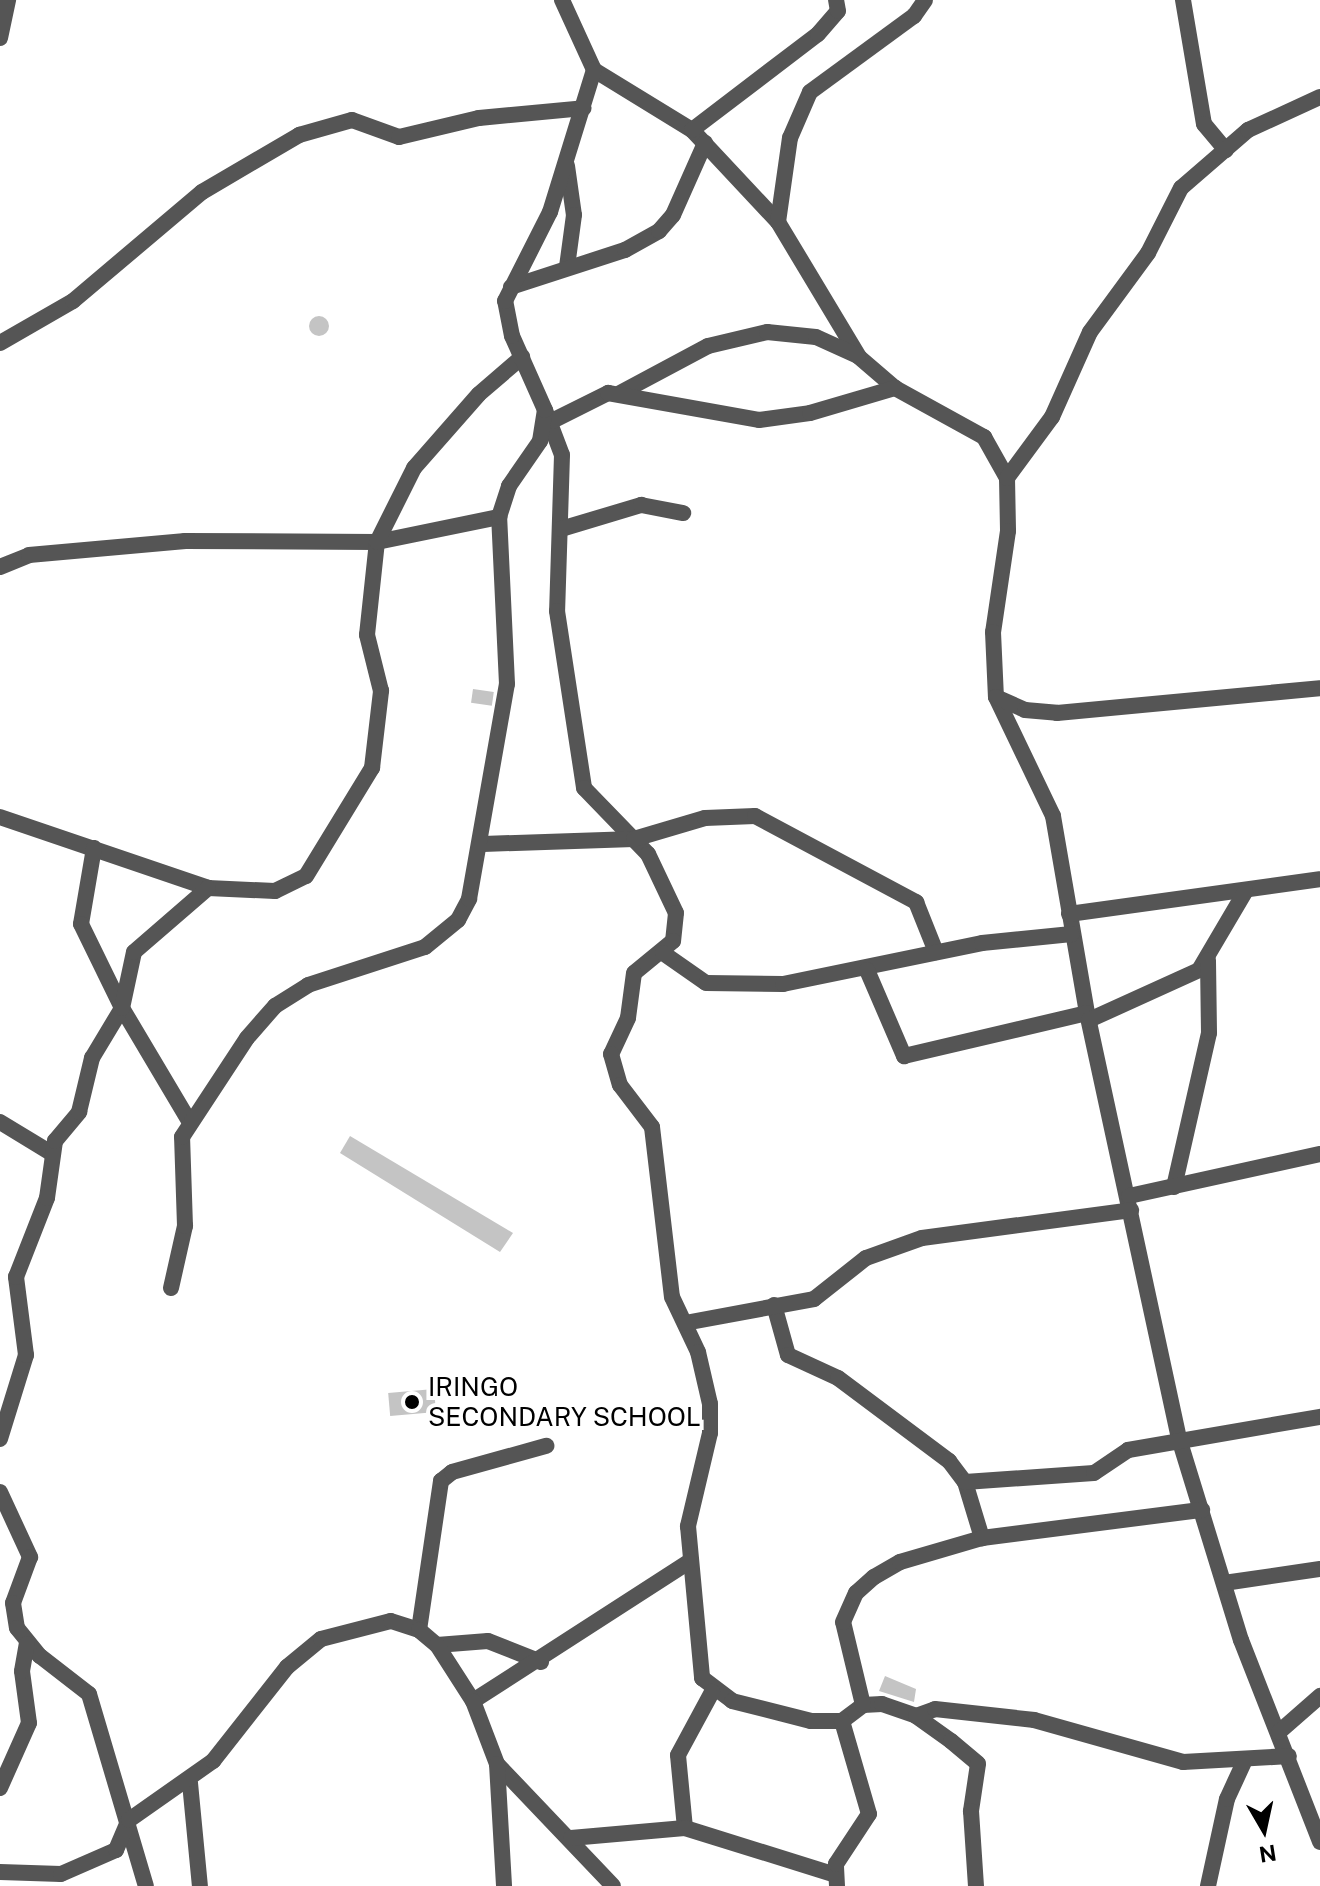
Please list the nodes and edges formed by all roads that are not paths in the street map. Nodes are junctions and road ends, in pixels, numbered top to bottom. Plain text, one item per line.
1 (8, 0) edge
2 (562, 0) edge
3 (836, 0) edge
4 (925, 0) edge
5 (1183, 0) edge
6 (0, 38) edge
7 (594, 70) junction
8 (1320, 97) edge
9 (584, 108) junction
10 (692, 130) junction
11 (705, 143) junction
12 (1226, 150) junction
13 (567, 165) junction
14 (778, 222) junction
15 (567, 267) junction
16 (511, 287) junction
17 (0, 343) edge
18 (522, 357) junction
19 (859, 357) junction
20 (895, 388) junction
21 (620, 393) junction
22 (549, 416) junction
23 (1007, 478) junction
24 (683, 513) dead end
25 (499, 517) junction
26 (561, 529) junction
27 (377, 542) junction
28 (0, 567) edge
29 (1320, 688) edge
30 (996, 697) junction
31 (0, 817) edge
32 (634, 839) junction
33 (483, 844) junction
34 (94, 848) junction
35 (1320, 879) edge
36 (208, 888) junction
37 (1245, 892) junction
38 (1069, 914) junction
39 (1072, 934) junction
40 (936, 952) junction
41 (663, 953) junction
42 (1208, 960) junction
43 (867, 970) junction
44 (122, 1008) junction
45 (1088, 1016) junction
46 (189, 1121) junction
47 (0, 1122) edge
48 (51, 1153) junction
49 (1320, 1154) edge
50 (1174, 1187) junction
51 (1130, 1203) junction
52 (171, 1288) dead end
53 (774, 1305) junction
54 (685, 1323) junction
55 (1320, 1417) edge
56 (0, 1439) edge
57 (1180, 1442) junction
58 (546, 1446) dead end
59 (965, 1482) junction
60 (0, 1492) edge
61 (1202, 1510) junction
62 (982, 1538) junction
63 (689, 1562) junction
64 (1320, 1569) edge
65 (1224, 1583) junction
66 (419, 1630) junction
67 (27, 1644) junction
68 (437, 1645) junction
69 (541, 1662) junction
70 (712, 1692) junction
71 (1320, 1696) edge
72 (473, 1701) junction
73 (863, 1705) junction
74 (916, 1716) junction
75 (842, 1721) junction
76 (1279, 1732) junction
77 (1289, 1756) junction
78 (1244, 1762) junction
79 (497, 1764) junction
80 (190, 1783) junction
81 (0, 1788) edge
82 (129, 1820) junction
83 (685, 1828) junction
84 (1319, 1833) edge
85 (571, 1838) junction
86 (0, 1872) edge
87 (835, 1880) edge
88 (146, 1886) edge
89 (200, 1886) edge
90 (504, 1886) edge
91 (613, 1886) edge
92 (976, 1886) edge
93 (1208, 1886) edge

1 - 6 street
2 - 7 street
3 - 10 street
4 - 14 street
5 - 12 street
7 - 9 street
7 - 10 street
8 - 12 street
9 - 13 street
9 - 17 street
10 - 11 street
11 - 14 street
11 - 15 street
12 - 23 street
13 - 15 street
13 - 16 street
14 - 19 street
15 - 16 street
16 - 18 street
18 - 22 street
18 - 27 street
19 - 20 street
19 - 21 street
20 - 21 street
20 - 23 street
21 - 22 street
22 - 25 street
22 - 26 street
23 - 30 street
24 - 26 street
25 - 27 street
25 - 33 street
26 - 32 street
27 - 28 street
27 - 36 street
29 - 30 street
30 - 38 street
31 - 34 street
32 - 33 street
32 - 40 street
32 - 41 street
33 - 46 street
34 - 36 street
34 - 44 street
35 - 37 street
36 - 44 street
37 - 38 street
37 - 42 street
38 - 39 street
39 - 40 street
39 - 45 street
40 - 43 street
41 - 43 street
41 - 54 street
42 - 45 street
42 - 50 street
43 - 45 street
44 - 46 street
44 - 48 street
45 - 51 street
46 - 52 street
47 - 48 street
48 - 56 street
49 - 50 street
50 - 51 street
51 - 53 street
51 - 57 street
53 - 54 street
53 - 59 street
54 - 63 street
55 - 57 street
57 - 59 street
57 - 61 street
58 - 66 street
59 - 62 street
60 - 67 street
61 - 62 street
61 - 65 street
62 - 73 street
63 - 69 street
63 - 70 street
64 - 65 street
65 - 76 street
66 - 68 street
66 - 80 street
67 - 81 street
67 - 82 street
68 - 69 street
68 - 72 street
69 - 72 street
70 - 75 street
70 - 83 street
71 - 76 street
72 - 79 street
73 - 74 street
73 - 75 street
74 - 78 street
74 - 92 street
75 - 87 street
76 - 77 street
77 - 78 street
77 - 84 street
78 - 93 street
79 - 85 street
79 - 90 street
80 - 82 street
80 - 89 street
82 - 86 street
82 - 88 street
83 - 85 street
83 - 87 street
85 - 91 street

